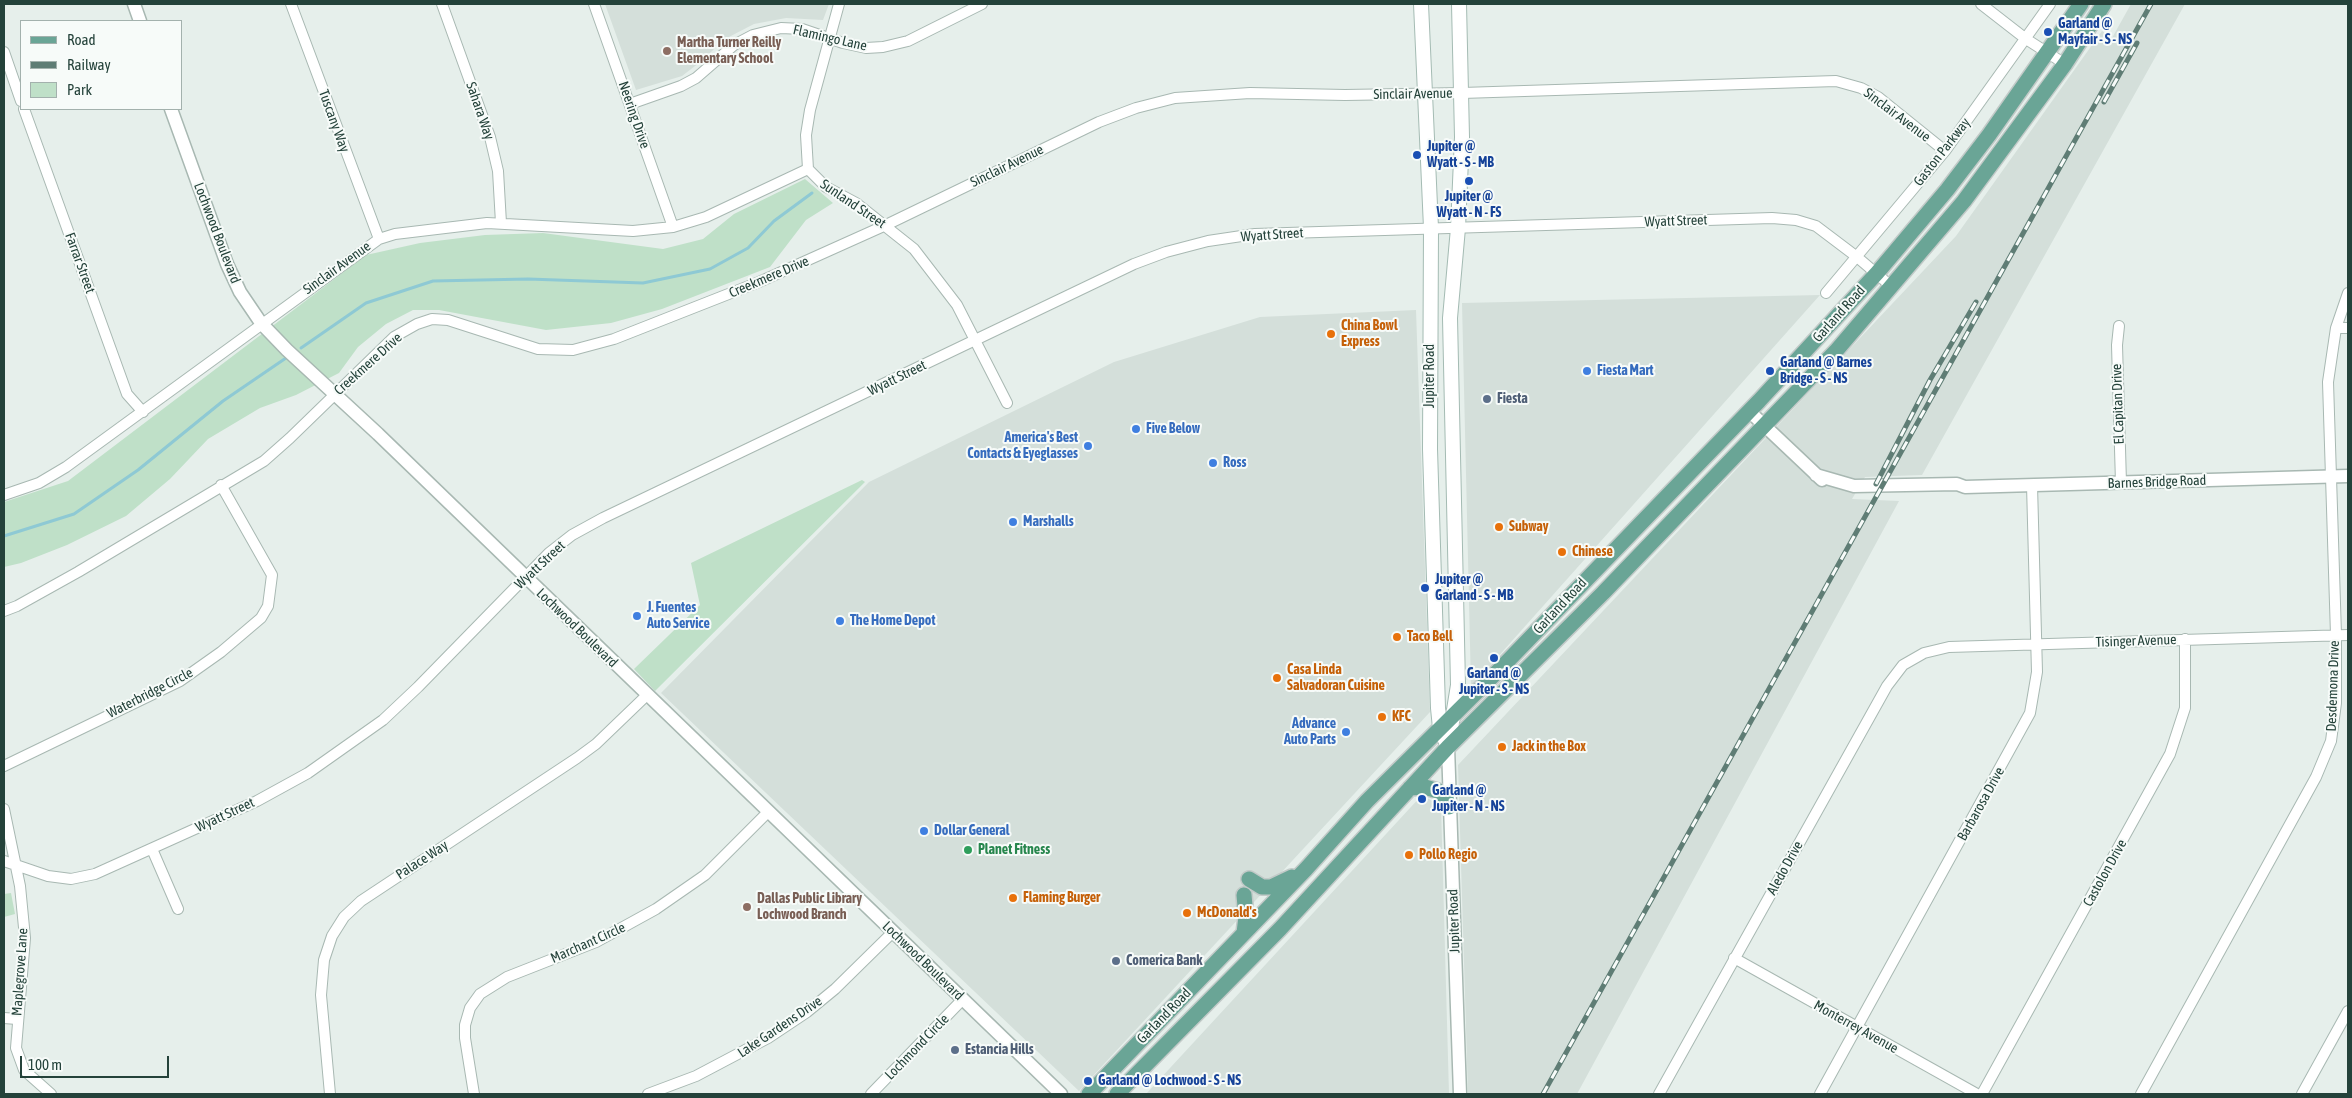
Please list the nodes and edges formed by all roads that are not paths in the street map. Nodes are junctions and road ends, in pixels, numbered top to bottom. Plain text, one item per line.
1 (134, 4) edge
2 (291, 4) edge
3 (442, 4) edge
4 (594, 4) edge
5 (839, 4) edge
6 (982, 4) edge
7 (1421, 4) edge
8 (1459, 4) edge
9 (1982, 4) edge
10 (2050, 4) edge
11 (2081, 4) edge
12 (2104, 4) edge
13 (140, 20) edge
14 (830, 38) junction
15 (2026, 39) junction
16 (4, 52) edge
17 (2047, 53) junction
18 (2065, 64) junction
19 (1462, 93) junction
20 (1424, 94) junction
21 (20, 98) edge
22 (630, 104) junction
23 (24, 110) edge
24 (171, 110) edge
25 (1944, 151) junction
26 (808, 169) junction
27 (501, 223) junction
28 (886, 225) junction
29 (673, 227) junction
30 (1431, 228) junction
31 (1458, 228) junction
32 (379, 239) junction
33 (1857, 257) junction
34 (1876, 273) junction
35 (1892, 287) junction
36 (2348, 293) edge
37 (1826, 294) dead end
38 (262, 323) junction
39 (2119, 326) dead end
40 (2336, 328) junction
41 (2348, 328) edge
42 (976, 340) junction
43 (1450, 359) junction
44 (1430, 364) junction
45 (334, 394) junction
46 (1007, 403) dead end
47 (1750, 410) junction
48 (143, 412) junction
49 (1765, 425) junction
50 (2330, 476) junction
51 (2348, 476) edge
52 (2121, 483) junction
53 (221, 485) junction
54 (2032, 485) junction
55 (4, 494) edge
56 (1666, 495) junction
57 (1682, 509) junction
58 (1454, 546) junction
59 (1434, 558) junction
60 (525, 578) junction
61 (1568, 597) junction
62 (4, 611) edge
63 (1584, 612) junction
64 (2336, 635) junction
65 (2348, 635) edge
66 (2185, 639) junction
67 (2037, 643) junction
68 (1924, 653) joint
69 (647, 695) junction
70 (1455, 713) junction
71 (1440, 728) junction
72 (1448, 747) junction
73 (4, 766) edge
74 (1410, 788) junction
75 (1449, 807) junction
76 (4, 809) edge
77 (768, 812) junction
78 (152, 849) junction
79 (4, 861) edge
80 (16, 866) junction
81 (1306, 869) junction
82 (1249, 879) dead end
83 (1244, 895) dead end
84 (178, 909) dead end
85 (893, 932) junction
86 (1244, 933) junction
87 (1734, 958) junction
88 (963, 999) junction
89 (2348, 1011) edge
90 (4, 1018) edge
91 (17, 1020) junction
92 (1857, 1028) junction
93 (51, 1094) edge
94 (330, 1094) edge
95 (474, 1094) edge
96 (653, 1094) edge
97 (871, 1094) edge
98 (1061, 1094) edge
99 (1089, 1094) edge
100 (1117, 1094) edge
101 (1460, 1094) edge
102 (1659, 1094) edge
103 (1820, 1094) edge
104 (1977, 1094) edge
105 (1982, 1094) edge
106 (2141, 1094) edge
107 (2302, 1094) edge

1 - 13 street
2 - 32 street, Tuscany Way
3 - 27 street, Sahara Way
4 - 22 street, Neering Drive
5 - 14 street, Sunland Street
6 - 14 street, Flamingo Lane
7 - 20 main road, Jupiter Road
8 - 19 main road, Jupiter Road
9 - 15 street
10 - 15 street, Gaston Parkway
11 - 17 main road, Garland Road
12 - 18 main road, Garland Road
14 - 22 street, Flamingo Lane
14 - 26 street, Sunland Street
15 - 17 street
15 - 25 street, Gaston Parkway
16 - 21 street
17 - 18 street
17 - 34 main road, Garland Road
18 - 35 main road, Garland Road
19 - 20 street, Sinclair Avenue
19 - 25 street, Sinclair Avenue
19 - 31 main road, Jupiter Road
20 - 28 street, Sinclair Avenue
20 - 30 main road, Jupiter Road
22 - 29 street, Neering Drive
23 - 48 street, Farrar Street
24 - 38 street, Lochwood Boulevard
25 - 33 street, Gaston Parkway
26 - 28 street, Sunland Street
26 - 29 street, Sinclair Avenue
27 - 29 street, Sinclair Avenue
27 - 32 street, Sinclair Avenue
28 - 42 street, Sunland Street
28 - 45 street, Creekmere Drive
30 - 31 street, Wyatt Street
30 - 42 street, Wyatt Street
30 - 44 main road, Jupiter Road
31 - 33 street, Wyatt Street
31 - 43 main road, Jupiter Road
32 - 38 street, Sinclair Avenue
33 - 34 street, Wyatt Street
33 - 37 street, Gaston Parkway
34 - 35 street, Wyatt Street
34 - 47 main road, Garland Road
35 - 49 main road, Garland Road
36 - 40 street, Desdemona Drive
38 - 45 street, Lochwood Boulevard
38 - 48 street, Sinclair Avenue
39 - 52 street, El Capitan Drive
40 - 41 street
40 - 50 street, Desdemona Drive
42 - 46 street, Sunland Street
42 - 60 street, Wyatt Street
43 - 44 main road
43 - 58 main road, Jupiter Road
44 - 59 main road, Jupiter Road
45 - 53 street, Creekmere Drive
45 - 60 street, Lochwood Boulevard
47 - 49 street, Barnes Bridge Road
47 - 56 main road, Garland Road
48 - 55 street, Sinclair Avenue
49 - 54 street, Barnes Bridge Road
49 - 57 main road, Garland Road
50 - 51 street, Barnes Bridge Road
50 - 52 street, Barnes Bridge Road
50 - 64 street, Desdemona Drive
52 - 54 street, Barnes Bridge Road
53 - 62 street, Creekmere Drive
53 - 73 street, Waterbridge Circle
54 - 67 street, Barbarosa Drive
56 - 57 main road
56 - 61 main road, Garland Road
57 - 63 main road, Garland Road
58 - 59 main road
58 - 70 main road, Jupiter Road
59 - 71 main road, Jupiter Road
60 - 69 street, Lochwood Boulevard
60 - 78 street, Wyatt Street
61 - 63 main road
61 - 70 main road, Garland Road
63 - 72 main road, Garland Road
64 - 65 street, Tisinger Avenue
64 - 66 street, Tisinger Avenue
64 - 106 street, Desdemona Drive
66 - 67 street, Tisinger Avenue
66 - 105 street, Castolon Drive
67 - 68 street, Tisinger Avenue
67 - 92 street, Barbarosa Drive
68 - 87 street, Aledo Drive
69 - 77 street, Lochwood Boulevard
69 - 94 street, Palace Way
70 - 71 main road, Garland Road
70 - 72 main road, Jupiter Road
71 - 72 main road, Jupiter Road
71 - 81 main road, Garland Road
72 - 74 main road, Garland Road
72 - 75 street, Jupiter Road
74 - 75 main road
74 - 100 main road, Garland Road
75 - 101 street, Jupiter Road
76 - 80 street, Maplegrove Lane
77 - 85 street, Lochwood Boulevard
77 - 95 street, Marchant Circle
78 - 80 street, Wyatt Street
78 - 84 street
79 - 80 street, Wyatt Street
80 - 91 street, Maplegrove Lane
81 - 82 main road
81 - 86 main road, Garland Road
83 - 86 main road
85 - 88 street, Lochwood Boulevard
85 - 96 street, Lake Gardens Drive
86 - 99 main road, Garland Road
87 - 92 street, Monterrey Avenue
87 - 102 street, Aledo Drive
88 - 97 street, Lochmond Circle
88 - 98 street, Lochwood Boulevard
89 - 107 street
90 - 91 street
91 - 93 street, Maplegrove Lane
92 - 103 street, Barbarosa Drive
92 - 104 street, Monterrey Avenue

